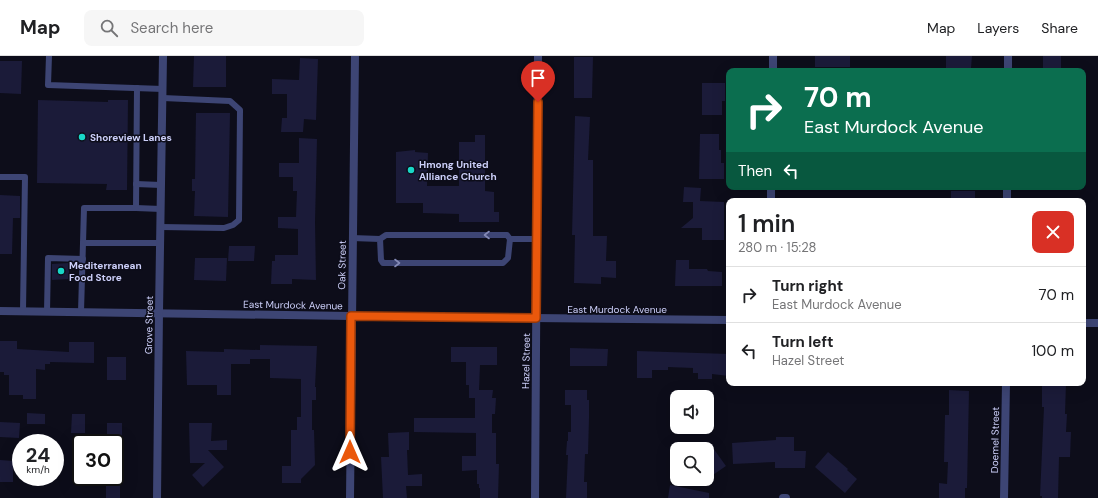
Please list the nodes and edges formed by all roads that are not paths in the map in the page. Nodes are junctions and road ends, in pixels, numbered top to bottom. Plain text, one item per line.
1 (48, 56) edge
2 (163, 56) edge
3 (355, 56) edge
4 (538, 56) edge
5 (773, 56) edge
6 (1008, 56) edge
7 (772, 68) edge
8 (1008, 68) edge
9 (137, 88) junction
10 (163, 88) junction
11 (163, 98) junction
12 (0, 177) edge
13 (136, 184) junction
14 (162, 185) junction
15 (136, 208) junction
16 (161, 208) junction
17 (161, 227) junction
18 (352, 238) junction
19 (380, 239) junction
20 (510, 239) junction
21 (537, 239) junction
22 (83, 243) junction
23 (160, 243) junction
24 (83, 259) junction
25 (0, 311) edge
26 (23, 311) junction
27 (47, 312) junction
28 (81, 312) junction
29 (159, 312) junction
30 (351, 316) junction
31 (536, 318) junction
32 (726, 320) edge
33 (1086, 323) edge
34 (1098, 323) edge
35 (1006, 386) edge
36 (157, 498) edge
37 (350, 498) edge
38 (535, 498) edge
39 (1004, 498) edge

1 - 9 lane
2 - 10 street, Grove Street
3 - 18 street, Oak Street
4 - 21 street, Hazel Street
5 - 7 street
6 - 8 street
9 - 10 lane
9 - 13 lane
10 - 11 street, Grove Street
11 - 14 street, Grove Street
11 - 17 lane
12 - 26 lane
13 - 14 lane
13 - 15 lane
14 - 16 street, Grove Street
15 - 16 lane
15 - 22 lane
16 - 17 street, Grove Street
17 - 23 street, Grove Street
18 - 19 lane
18 - 30 street, Oak Street
20 -> 19 lane
19 -> 20 lane
20 - 21 lane
21 - 31 street, Hazel Street
22 - 23 lane
22 - 24 lane
23 - 29 street, Grove Street
24 - 27 lane
24 - 28 lane
25 - 26 street, East Murdock Avenue
26 - 27 street, East Murdock Avenue
27 - 28 street, East Murdock Avenue
28 - 29 street, East Murdock Avenue
29 - 30 street, East Murdock Avenue
29 - 36 street, Grove Street
30 - 31 street, East Murdock Avenue
30 - 37 street, Oak Street
31 - 32 street, East Murdock Avenue
31 - 38 street, Hazel Street
33 - 34 street
35 - 39 street, Doemel Street

